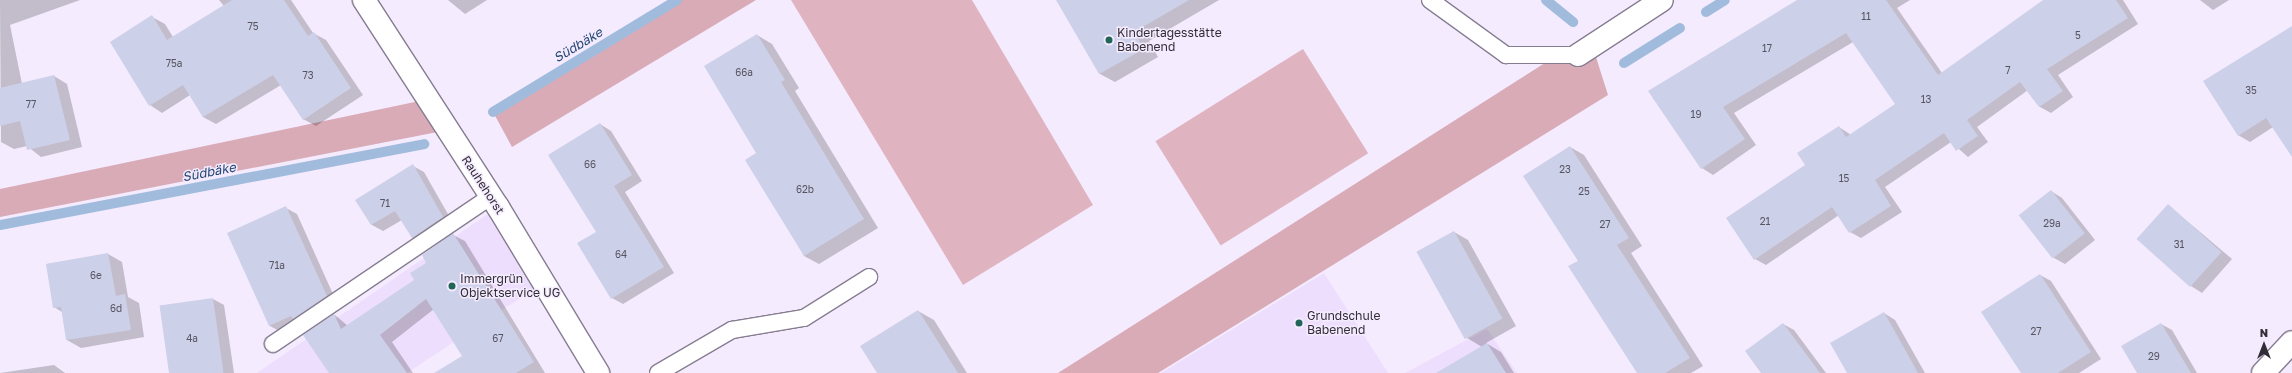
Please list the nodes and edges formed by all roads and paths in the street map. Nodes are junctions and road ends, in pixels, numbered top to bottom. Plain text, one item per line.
1 (364, 0) edge
2 (1430, 0) edge
3 (1662, 0) edge
4 (1578, 55) joint
5 (490, 197) junction
6 (869, 277) dead end
7 (2292, 342) edge
8 (273, 344) dead end
9 (598, 373) edge
10 (658, 373) edge
11 (2262, 373) edge

1 - 5 street, Rauhehorst
2 - 4 lane
3 - 4 street
5 - 8 lane
5 - 9 street, Rauhehorst
6 - 10 lane
7 - 11 street

